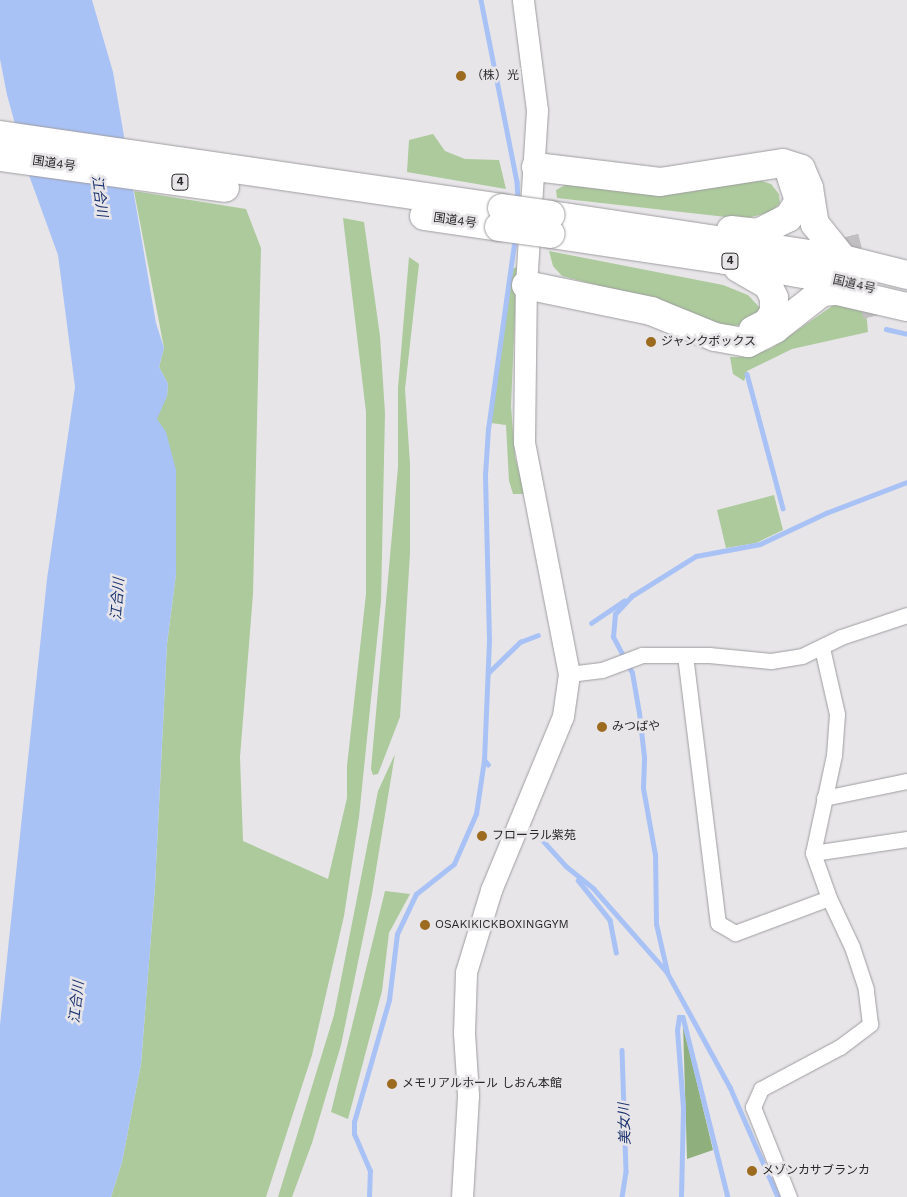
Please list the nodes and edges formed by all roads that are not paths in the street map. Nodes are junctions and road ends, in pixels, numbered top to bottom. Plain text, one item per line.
1 (523, 0) edge
2 (0, 136) edge
3 (0, 156) edge
4 (536, 167) junction
5 (763, 168) junction
6 (360, 198) junction
7 (551, 225) junction
8 (644, 228) junction
9 (842, 259) junction
10 (725, 260) junction
11 (907, 275) edge
12 (526, 285) junction
13 (907, 298) edge
14 (907, 307) edge
15 (715, 337) junction
16 (907, 615) edge
17 (822, 648) junction
18 (685, 655) junction
19 (569, 674) junction
20 (907, 781) edge
21 (824, 798) junction
22 (907, 839) edge
23 (813, 853) junction
24 (829, 898) junction
25 (462, 1197) edge
26 (789, 1197) edge

1 - 4 street
2 - 6 highway, 国道4号 / 4
3 - 6 highway, 国道4号 / 4
4 - 5 highway
4 - 12 street
5 - 8 highway
5 - 9 highway
6 - 7 highway, 国道4号 / 4, bridge
7 - 8 highway, 国道4号 / 4
7 - 10 highway, 国道4号 / 4
8 - 9 highway, 国道4号 / 4
9 - 11 highway, 国道4号 / 4
10 - 13 highway, 国道4号 / 4
10 - 15 highway
12 - 15 highway
12 - 19 street
14 - 15 highway
16 - 17 street
17 - 18 street
17 - 21 street
18 - 19 street
18 - 24 street
19 - 25 street
20 - 21 street
21 - 23 street
22 - 23 street
23 - 24 street
24 - 26 street

